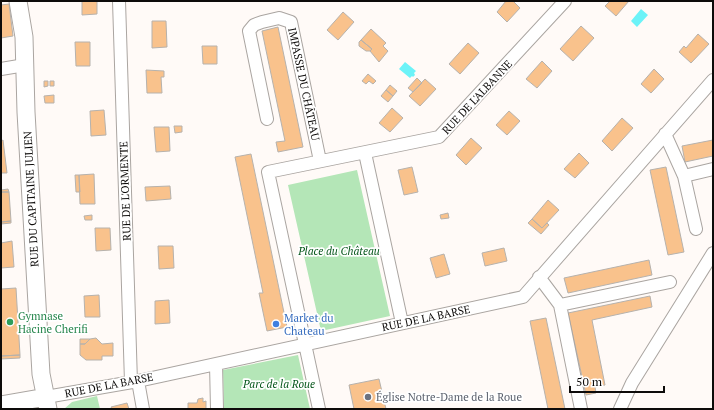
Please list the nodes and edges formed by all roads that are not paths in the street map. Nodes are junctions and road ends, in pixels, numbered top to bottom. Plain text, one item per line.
1 (18, 1) edge
2 (565, 1) edge
3 (120, 2) edge
4 (25, 65) junction
5 (1, 69) edge
6 (713, 80) edge
7 (267, 119) dead end
8 (665, 134) junction
9 (365, 153) junction
10 (320, 161) junction
11 (713, 169) edge
12 (684, 176) junction
13 (696, 229) dead end
14 (713, 253) edge
15 (539, 277) junction
16 (670, 282) dead end
17 (560, 305) junction
18 (402, 322) junction
19 (304, 344) junction
20 (216, 364) junction
21 (134, 381) junction
22 (47, 403) edge
23 (1, 406) edge
24 (143, 409) edge
25 (216, 409) edge
26 (319, 409) edge
27 (581, 409) edge
28 (620, 409) edge

1 - 4 street, RUE DU CAPITAINE JULIEN
2 - 9 street, RUE DE L'ALBANNE
3 - 21 street, RUE DE L'ORMENTE
4 - 5 street
4 - 22 street, RUE DU CAPITAINE JULIEN
6 - 8 street, RUE DE LA BARSE
7 - 10 street, IMPASSE DU CHÂTEAU
8 - 12 street
8 - 15 street, RUE DE LA BARSE
9 - 10 street
9 - 18 street
10 - 19 street
11 - 12 street
12 - 13 street
14 - 28 street
15 - 17 street
15 - 18 street, RUE DE LA BARSE
16 - 17 street
17 - 27 street
18 - 19 street, RUE DE LA BARSE
19 - 20 street, RUE DE LA BARSE
19 - 26 street
20 - 21 street, RUE DE LA BARSE
20 - 25 street
21 - 22 street, RUE DE LA BARSE
21 - 24 street, RUE DE L'ORMENTE
22 - 23 street

